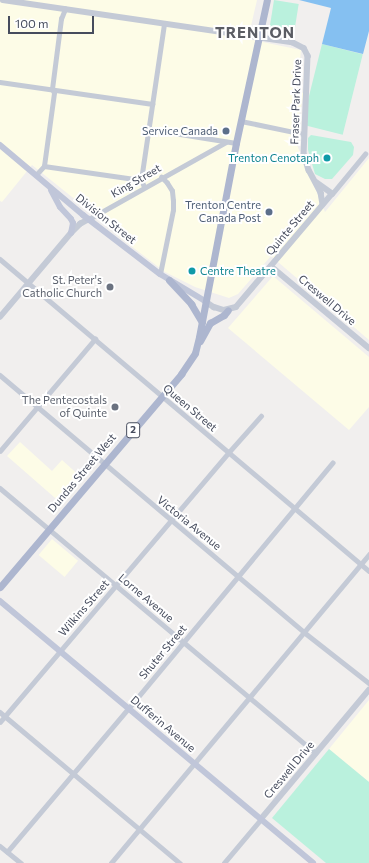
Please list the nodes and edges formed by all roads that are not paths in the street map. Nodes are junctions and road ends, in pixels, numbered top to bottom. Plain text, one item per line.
1 (3, 0) edge
2 (267, 0) edge
3 (65, 9) junction
4 (164, 24) junction
5 (258, 37) junction
6 (0, 82) edge
7 (52, 89) junction
8 (152, 104) junction
9 (241, 121) junction
10 (149, 129) junction
11 (304, 134) junction
12 (226, 142) junction
13 (236, 143) junction
14 (0, 145) edge
15 (365, 154) dead end
16 (44, 166) junction
17 (36, 176) junction
18 (161, 177) junction
19 (141, 180) junction
20 (314, 180) junction
21 (48, 185) junction
22 (144, 187) junction
23 (332, 194) junction
24 (323, 204) junction
25 (88, 219) junction
26 (71, 233) junction
27 (0, 258) edge
28 (271, 266) junction
29 (160, 274) junction
30 (169, 280) junction
31 (29, 283) junction
32 (205, 301) junction
33 (228, 310) junction
34 (0, 317) edge
35 (202, 322) junction
36 (94, 339) junction
37 (197, 346) junction
38 (369, 348) edge
39 (0, 375) edge
40 (162, 396) junction
41 (38, 406) junction
42 (261, 416) dead end
43 (0, 452) edge
44 (229, 452) junction
45 (332, 463) dead end
46 (104, 464) junction
47 (0, 488) edge
48 (295, 508) junction
49 (171, 520) junction
50 (49, 529) junction
51 (369, 554) edge
52 (361, 564) junction
53 (369, 571) edge
54 (238, 574) junction
55 (117, 585) junction
56 (0, 587) edge
57 (0, 601) edge
58 (304, 632) junction
59 (184, 642) junction
60 (59, 651) junction
61 (369, 683) edge
62 (369, 690) edge
63 (250, 697) junction
64 (128, 709) junction
65 (0, 712) edge
66 (5, 716) junction
67 (0, 722) edge
68 (316, 753) junction
69 (195, 764) junction
70 (73, 773) junction
71 (261, 819) junction
72 (140, 829) junction
73 (0, 846) edge
74 (7, 852) junction
75 (21, 863) edge
76 (111, 863) edge
77 (180, 863) edge
78 (224, 863) edge
79 (313, 863) edge

1 - 3 street, Fraser Park Drive
2 - 5 main road, Dundas Street West
3 - 4 street, Fraser Park Drive
3 - 7 street
4 - 5 street, Fraser Park Drive
4 - 8 street
5 - 9 main road, Dundas Street West
5 - 11 street, Fraser Park Drive
6 - 7 street
7 - 8 street
7 - 16 street
8 - 10 street
9 - 11 street
9 - 13 main road, Dundas Street West
10 - 12 street
10 - 19 street
11 - 20 street, Fraser Park Drive
12 - 13 street
12 - 18 street, King Street
13 - 32 main road, Dundas Street West
14 - 17 main road, Division Street
15 - 23 street, Quinte Street
16 - 17 street
16 - 19 street
17 - 21 main road, Division Street
18 - 22 street, King Street
18 - 29 street
19 - 22 street
20 - 23 street
20 - 24 street, Fraser Park Drive
21 - 25 main road, Division Street
21 - 26 main road
22 - 25 street, King Street
23 - 24 street, Quinte Street
24 - 28 street, Quinte Street
25 - 26 street, King Street
25 - 29 main road, Division Street
26 - 31 street, King Street
27 - 31 street, Queen Street
28 - 33 street, Quinte Street
28 - 38 street, Creswell Drive
29 - 30 main road, Division Street
30 - 32 main road, Division Street
30 - 35 main road
31 - 34 street, King Street
31 - 36 street, Queen Street
32 - 33 street
32 - 35 main road, Dundas Street West / 2
33 - 37 main road
35 - 37 main road, Dundas Street West / 2
36 - 40 street, Queen Street
36 - 41 street
37 - 40 main road, Dundas Street West / 2
39 - 41 street, Victoria Avenue
40 - 44 street, Queen Street
40 - 46 main road, Dundas Street West / 2
41 - 43 street
41 - 46 street, Victoria Avenue
42 - 44 street, Wilkins Street
44 - 48 street, Queen Street
44 - 49 street, Wilkins Street
45 - 48 street, Shuter Street
46 - 49 street, Victoria Avenue
46 - 50 main road, Dundas Street West / 2
47 - 50 street, Lorne Avenue
48 - 52 street, Queen Street
48 - 54 street, Shuter Street
49 - 54 street, Victoria Avenue
49 - 55 street, Wilkins Street
50 - 55 street, Lorne Avenue
50 - 56 main road, Dundas Street West / 2
51 - 52 street
52 - 53 street, Queen Street
52 - 58 street
54 - 58 street, Victoria Avenue
54 - 59 street, Shuter Street
55 - 59 street, Lorne Avenue
55 - 60 street, Wilkins Street
57 - 60 main road, Dufferin Avenue
58 - 61 street, Victoria Avenue
58 - 63 street
59 - 63 street, Lorne Avenue
59 - 64 street, Shuter Street
60 - 64 main road, Dufferin Avenue
60 - 66 street, Wilkins Street
62 - 68 street, Creswell Drive
63 - 68 street, Lorne Avenue
63 - 69 street
64 - 69 main road, Dufferin Avenue
64 - 70 street, Shuter Street
65 - 66 street
66 - 67 street, Wilkins Street
66 - 70 street
68 - 71 street, Creswell Drive
69 - 71 main road, Dufferin Avenue
69 - 72 street
70 - 72 street
70 - 74 street, Shuter Street
71 - 78 street, Creswell Drive
71 - 79 main road, Dufferin Avenue
72 - 76 street
72 - 77 street
73 - 74 street
74 - 75 street

